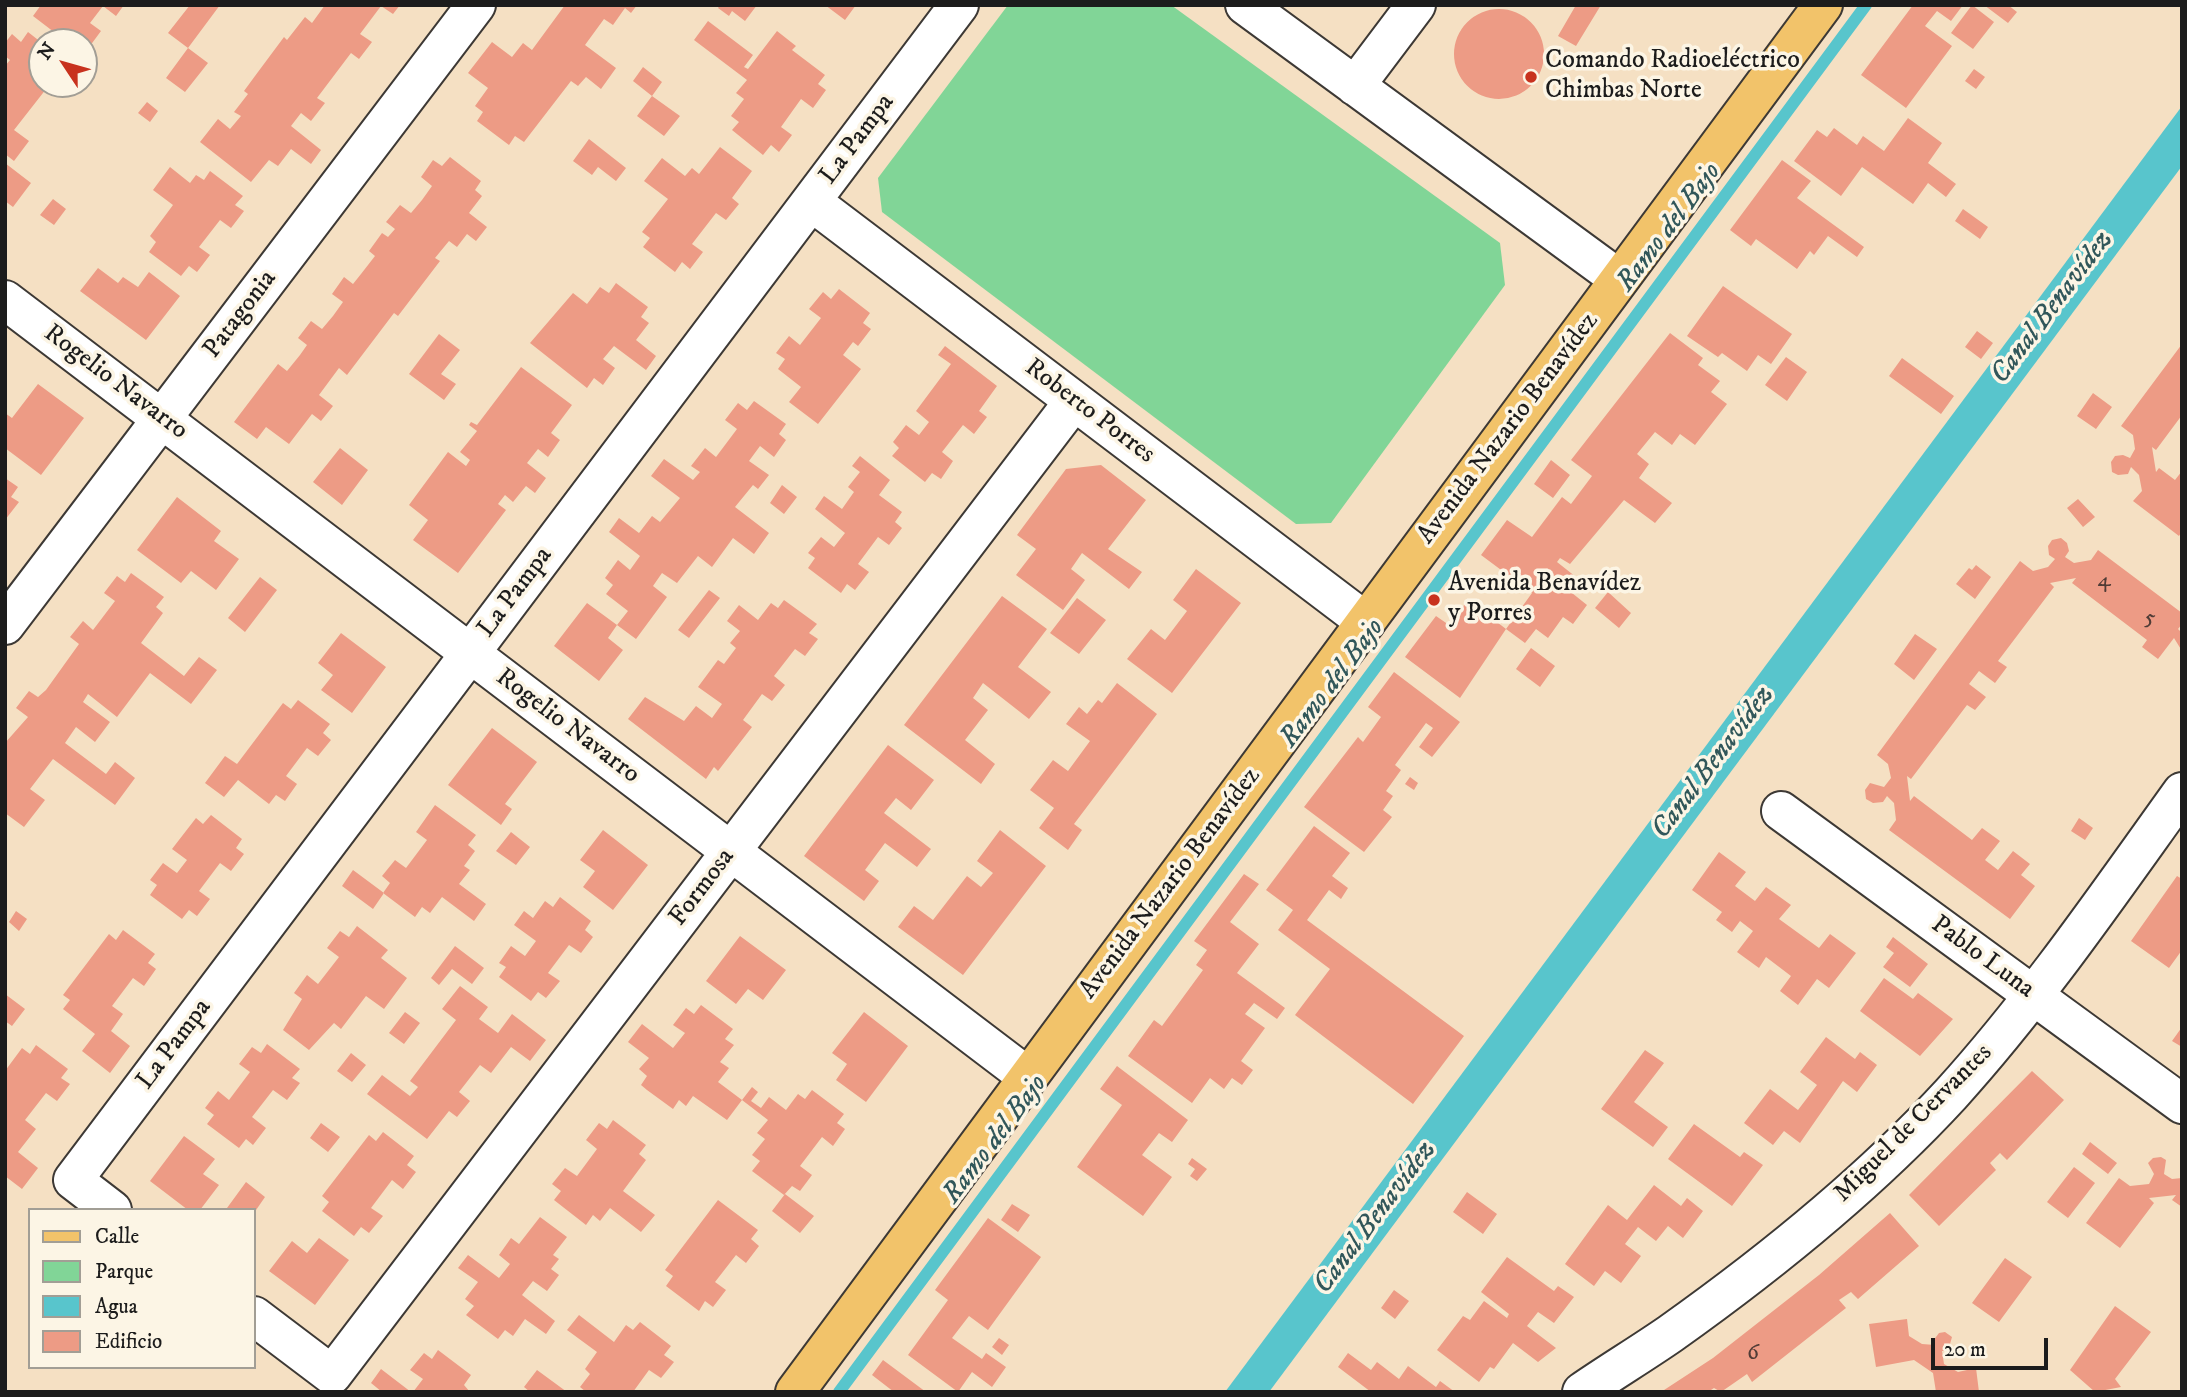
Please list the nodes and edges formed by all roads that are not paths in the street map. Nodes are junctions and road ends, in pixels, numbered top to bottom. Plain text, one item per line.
1 (476, 5) edge
2 (959, 5) edge
3 (1245, 5) edge
4 (1416, 5) edge
5 (1823, 5) edge
6 (1355, 86) junction
7 (811, 202) junction
8 (1619, 279) junction
9 (5, 300) edge
10 (1074, 401) junction
11 (162, 419) junction
12 (1366, 622) junction
13 (5, 625) edge
14 (471, 653) junction
15 (2182, 792) edge
16 (1781, 811) dead end
17 (731, 851) junction
18 (2035, 996) junction
19 (1028, 1077) junction
20 (2182, 1104) edge
21 (109, 1208) edge
22 (256, 1318) edge
23 (795, 1392) edge
24 (1582, 1392) edge

1 - 11 street, Patagonia
2 - 7 street, La Pampa
3 - 6 street
4 - 6 street
5 - 8 main road, Avenida Nazario Benavídez
6 - 8 street
7 - 10 street, Roberto Porres
7 - 14 street, La Pampa
8 - 12 main road, Avenida Nazario Benavídez
9 - 11 street, Rogelio Navarro
10 - 12 street, Roberto Porres
10 - 17 street, Formosa
11 - 13 street, Patagonia
11 - 14 street, Rogelio Navarro
12 - 19 main road, Avenida Nazario Benavídez
14 - 17 street, Rogelio Navarro
14 - 21 street, La Pampa
15 - 18 street, Miguel de Cervantes
16 - 18 street, Pablo Luna
17 - 19 street, Rogelio Navarro
17 - 22 street, Formosa
18 - 20 street, Pablo Luna
18 - 24 street, Miguel de Cervantes
19 - 23 main road, Avenida Nazario Benavídez

